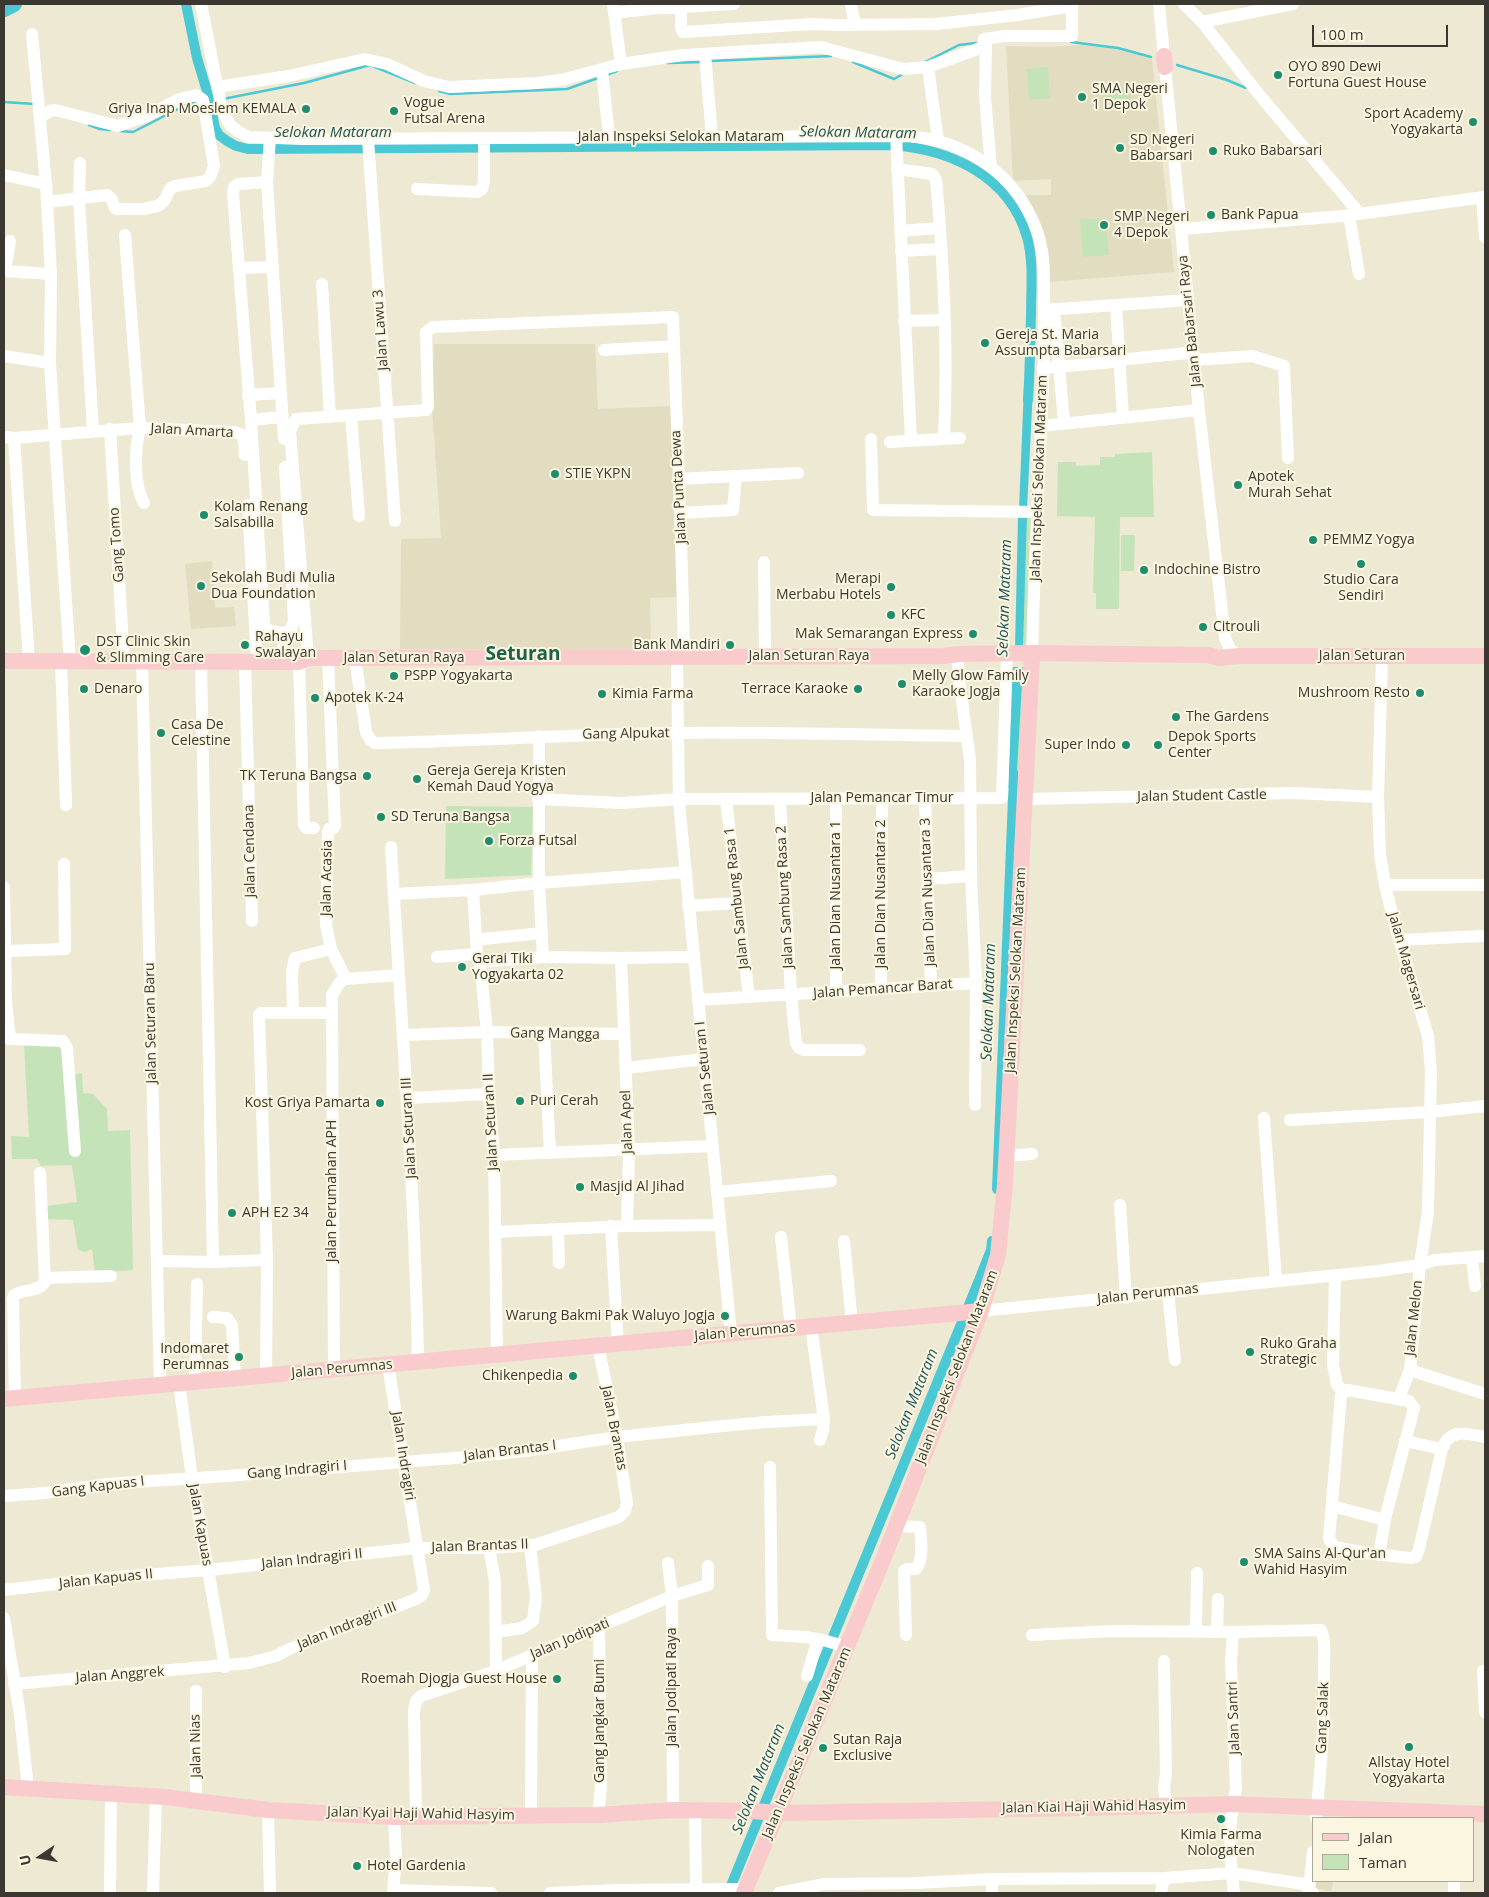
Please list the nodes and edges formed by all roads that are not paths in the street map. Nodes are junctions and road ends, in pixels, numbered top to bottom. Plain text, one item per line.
1 (201, 4) edge
2 (682, 4) edge
3 (734, 4) edge
4 (850, 4) edge
5 (1159, 4) edge
6 (1184, 4) edge
7 (1294, 4) edge
8 (1072, 5) edge
9 (614, 8) edge
10 (1202, 22) junction
11 (855, 25) junction
12 (32, 34) dead end
13 (986, 46) junction
14 (706, 59) junction
15 (621, 64) junction
16 (928, 67) junction
17 (602, 72) junction
18 (215, 104) junction
19 (40, 113) junction
20 (609, 137) junction
21 (712, 137) junction
22 (896, 137) junction
23 (484, 141) junction
24 (938, 141) junction
25 (368, 146) junction
26 (269, 147) junction
27 (80, 163) dead end
28 (897, 165) junction
29 (991, 167) junction
30 (4, 175) edge
31 (267, 182) junction
32 (46, 184) junction
33 (417, 188) dead end
34 (1484, 197) edge
35 (79, 199) junction
36 (47, 202) junction
37 (1355, 214) junction
38 (940, 228) junction
39 (1181, 229) junction
40 (900, 231) junction
41 (125, 235) dead end
42 (1485, 237) edge
43 (10, 241) dead end
44 (941, 249) junction
45 (901, 251) junction
46 (272, 267) junction
47 (239, 268) junction
48 (4, 271) edge
49 (51, 274) junction
50 (1358, 274) dead end
51 (322, 284) dead end
52 (1188, 300) junction
53 (1116, 305) junction
54 (1049, 309) junction
55 (944, 320) junction
56 (904, 321) junction
57 (674, 346) junction
58 (604, 350) dead end
59 (4, 356) edge
60 (1194, 358) junction
61 (1118, 362) junction
62 (50, 363) junction
63 (1059, 366) junction
64 (1043, 368) junction
65 (281, 393) junction
66 (248, 394) junction
67 (1199, 410) junction
68 (387, 413) junction
69 (351, 416) junction
70 (282, 417) junction
71 (330, 417) junction
72 (1123, 418) junction
73 (251, 420) junction
74 (1064, 423) junction
75 (1041, 426) junction
76 (140, 428) junction
77 (110, 429) junction
78 (93, 431) junction
79 (53, 434) junction
80 (9, 437) edge
81 (871, 438) dead end
82 (944, 438) junction
83 (960, 438) dead end
84 (911, 441) junction
85 (890, 442) dead end
86 (1288, 458) dead end
87 (798, 473) dead end
88 (736, 476) junction
89 (678, 479) junction
90 (144, 503) dead end
91 (1028, 512) junction
92 (681, 513) junction
93 (359, 516) dead end
94 (395, 521) dead end
95 (764, 562) dead end
96 (282, 633) junction
97 (1225, 638) junction
98 (1023, 655) junction
99 (1208, 655) junction
100 (765, 656) junction
101 (957, 656) junction
102 (1239, 656) junction
103 (1485, 656) edge
104 (681, 657) junction
105 (1382, 657) junction
106 (328, 658) junction
107 (355, 658) junction
108 (297, 660) junction
109 (4, 661) edge
110 (29, 661) junction
111 (66, 661) junction
112 (124, 661) junction
113 (142, 662) junction
114 (201, 662) junction
115 (251, 662) junction
116 (678, 733) junction
117 (539, 736) junction
118 (967, 736) junction
119 (1015, 794) junction
120 (1378, 797) junction
121 (836, 798) junction
122 (882, 798) junction
123 (925, 798) junction
124 (970, 798) junction
125 (538, 799) junction
126 (726, 799) junction
127 (780, 799) junction
128 (679, 801) junction
129 (66, 805) dead end
130 (314, 828) dead end
131 (391, 847) dead end
132 (64, 864) dead end
133 (686, 872) junction
134 (971, 876) junction
135 (928, 879) junction
136 (539, 883) junction
137 (1385, 885) junction
138 (1485, 886) edge
139 (4, 887) edge
140 (473, 890) junction
141 (394, 894) junction
142 (737, 903) junction
143 (688, 906) junction
144 (252, 921) dead end
145 (542, 933) junction
146 (1482, 936) dead end
147 (483, 939) dead end
148 (1400, 940) junction
149 (331, 949) junction
150 (6, 951) junction
151 (543, 956) junction
152 (437, 957) dead end
153 (694, 957) junction
154 (479, 958) junction
155 (621, 958) junction
156 (399, 975) junction
157 (346, 979) junction
158 (976, 983) junction
159 (931, 986) junction
160 (881, 989) junction
161 (836, 992) junction
162 (791, 994) junction
163 (748, 997) junction
164 (698, 1000) junction
165 (5, 1002) edge
166 (293, 1012) junction
167 (331, 1013) junction
168 (487, 1032) junction
169 (544, 1034) junction
170 (623, 1034) junction
171 (404, 1035) junction
172 (860, 1050) dead end
173 (704, 1059) junction
174 (626, 1068) junction
175 (489, 1094) junction
176 (407, 1098) junction
177 (975, 1105) dead end
178 (1485, 1106) edge
179 (1429, 1112) junction
180 (1264, 1118) dead end
181 (1290, 1120) dead end
182 (713, 1146) junction
183 (629, 1150) junction
184 (75, 1151) dead end
185 (550, 1153) junction
186 (1032, 1154) dead end
187 (494, 1155) junction
188 (1006, 1156) junction
189 (40, 1173) dead end
190 (831, 1182) dead end
191 (717, 1192) junction
192 (1120, 1205) dead end
193 (720, 1225) junction
194 (611, 1226) junction
195 (628, 1226) junction
196 (558, 1229) junction
197 (495, 1232) junction
198 (781, 1237) dead end
199 (844, 1241) dead end
200 (1485, 1256) edge
201 (1472, 1257) junction
202 (267, 1260) junction
203 (157, 1261) junction
204 (213, 1262) junction
205 (559, 1263) dead end
206 (1420, 1265) junction
207 (1335, 1274) junction
208 (111, 1276) dead end
209 (45, 1278) junction
210 (1276, 1280) junction
211 (197, 1284) dead end
212 (1475, 1286) dead end
213 (1168, 1292) junction
214 (1126, 1298) junction
215 (975, 1312) junction
216 (9, 1317) edge
217 (213, 1317) dead end
218 (852, 1323) junction
219 (811, 1326) junction
220 (791, 1328) junction
221 (731, 1334) junction
222 (618, 1344) junction
223 (598, 1346) junction
224 (497, 1355) junction
225 (1175, 1360) dead end
226 (418, 1362) junction
227 (388, 1365) junction
228 (334, 1370) junction
229 (1410, 1370) junction
230 (266, 1376) junction
231 (235, 1378) junction
232 (187, 1383) junction
233 (160, 1385) junction
234 (1344, 1391) junction
235 (1485, 1394) edge
236 (1399, 1398) junction
237 (10, 1399) edge
238 (824, 1419) junction
239 (1485, 1437) edge
240 (617, 1438) junction
241 (820, 1440) dead end
242 (1405, 1440) junction
243 (1442, 1449) junction
244 (403, 1461) junction
245 (770, 1467) dead end
246 (192, 1478) junction
247 (4, 1496) edge
248 (1332, 1506) junction
249 (625, 1510) joint
250 (1385, 1520) junction
251 (896, 1526) junction
252 (530, 1545) junction
253 (417, 1548) junction
254 (489, 1548) junction
255 (1379, 1555) junction
256 (668, 1563) dead end
257 (708, 1566) dead end
258 (208, 1570) junction
259 (1197, 1574) dead end
260 (4, 1590) edge
261 (672, 1596) junction
262 (1218, 1598) dead end
263 (4, 1618) edge
264 (599, 1627) junction
265 (1196, 1631) junction
266 (1217, 1631) junction
267 (496, 1632) junction
268 (1232, 1632) junction
269 (906, 1635) dead end
270 (1032, 1635) dead end
271 (820, 1639) junction
272 (842, 1645) junction
273 (532, 1655) junction
274 (1164, 1662) dead end
275 (225, 1667) junction
276 (496, 1670) junction
277 (1483, 1671) dead end
278 (807, 1676) dead end
279 (14, 1684) junction
280 (196, 1691) dead end
281 (1485, 1712) edge
282 (4, 1787) edge
283 (28, 1788) junction
284 (111, 1794) junction
285 (156, 1797) junction
286 (196, 1801) junction
287 (1232, 1804) junction
288 (1170, 1806) junction
289 (268, 1810) junction
290 (673, 1810) junction
291 (695, 1810) junction
292 (762, 1812) junction
293 (1317, 1813) edge
294 (1485, 1814) edge
295 (598, 1815) junction
296 (1440, 1815) edge
297 (416, 1816) junction
298 (531, 1816) junction
299 (394, 1817) junction
300 (1312, 1872) edge
301 (1232, 1873) junction
302 (1164, 1878) junction
303 (992, 1879) junction
304 (916, 1888) edge
305 (825, 1889) edge
306 (696, 1890) junction
307 (742, 1890) edge
308 (1311, 1891) edge
309 (393, 1892) edge
310 (617, 1892) edge
311 (110, 1893) edge
312 (153, 1893) edge
313 (270, 1893) edge
314 (491, 1893) edge
315 (550, 1893) edge
316 (779, 1893) edge
317 (992, 1893) edge
318 (1161, 1893) edge
319 (1234, 1893) edge

1 - 18 street, Jalan Inspeksi Selokan Mataram
2 - 3 street
4 - 11 street
5 - 39 street, Jalan Babarsari Raya
6 - 10 street
7 - 10 street
8 - 11 street
8 - 13 street
9 - 11 street
9 - 15 street
10 - 37 street
12 - 19 street
13 - 16 street
13 - 29 street
14 - 15 street
14 - 16 street
14 - 21 street
15 - 17 street
16 - 24 street
17 - 18 street
17 - 20 street
18 - 19 street
18 - 26 street, Jalan Inspeksi Selokan Mataram
18 - 35 street
19 - 32 street
20 - 21 street, Jalan Inspeksi Selokan Mataram
20 - 23 street, Jalan Inspeksi Selokan Mataram
21 - 22 street, Jalan Inspeksi Selokan Mataram
22 - 24 street, Jalan Inspeksi Selokan Mataram
22 - 28 street
23 - 25 street, Jalan Inspeksi Selokan Mataram
23 - 33 street
24 - 29 street, Jalan Inspeksi Selokan Mataram
25 - 26 street, Jalan Inspeksi Selokan Mataram
25 - 68 street, Jalan Lawu 3
26 - 31 street
27 - 35 street
28 - 38 street
28 - 40 street
29 - 54 street, Jalan Inspeksi Selokan Mataram
30 - 32 street
31 - 46 street
31 - 47 street
32 - 36 street
34 - 37 street
34 - 42 street
35 - 36 street
35 - 78 street
36 - 49 street
37 - 39 street
37 - 50 street
38 - 40 street
38 - 44 street
39 - 52 street, Jalan Babarsari Raya
40 - 45 street
41 - 76 street
43 - 48 street
44 - 45 street
44 - 55 street
45 - 56 street
46 - 47 street
46 - 65 street
47 - 66 street
48 - 49 street
49 - 62 street
51 - 71 street
52 - 53 street
52 - 60 street, Jalan Babarsari Raya
53 - 54 street
53 - 61 street
54 - 63 street
54 - 64 street, Jalan Inspeksi Selokan Mataram
55 - 56 street
55 - 82 street
56 - 84 street
57 - 58 street
57 - 68 street, Jalan Punta Dewa
57 - 89 street, Jalan Punta Dewa
59 - 62 street
60 - 61 street
60 - 67 street, Jalan Babarsari Raya
60 - 86 street
61 - 63 street
61 - 72 street
62 - 79 street
63 - 64 street
63 - 74 street
64 - 75 street, Jalan Inspeksi Selokan Mataram
65 - 66 street
65 - 70 street
66 - 73 street
67 - 72 street
67 - 97 street, Jalan Babarsari Raya
68 - 69 street
68 - 94 street, Jalan Lawu 3
69 - 71 street
69 - 93 street
70 - 73 street
70 - 96 street
71 - 108 street
72 - 74 street
73 - 96 street
74 - 75 street
75 - 91 street, Jalan Inspeksi Selokan Mataram
76 - 77 street, Jalan Amarta
76 - 90 street
76 - 115 street, Jalan Amarta
77 - 78 street, Jalan Amarta
77 - 112 street, Gang Tomo
78 - 79 street, Jalan Amarta
79 - 80 street, Jalan Amarta
79 - 111 street
80 - 110 street
81 - 91 street
82 - 83 street
82 - 84 street
84 - 85 street
87 - 88 street
88 - 89 street
88 - 92 street
89 - 92 street, Jalan Punta Dewa
91 - 98 street, Jalan Inspeksi Selokan Mataram
92 - 104 street, Jalan Punta Dewa
95 - 100 street
96 - 108 street
97 - 99 street
97 - 102 street
98 - 99 main road
98 - 101 main road, Jalan Seturan Raya
98 - 119 main road, Jalan Inspeksi Selokan Mataram
98 - 119 street
99 - 102 main road
100 - 101 main road, Jalan Seturan Raya
100 - 104 main road, Jalan Seturan Raya
101 - 118 street, Jalan Pemancar Timur
102 - 105 main road, Jalan Seturan
103 - 105 main road, Jalan Seturan
104 - 107 main road, Jalan Seturan Raya
104 - 116 street
105 - 120 street, Jalan Magersari
106 - 107 main road, Jalan Seturan Raya
106 - 108 main road, Jalan Seturan Raya
106 - 149 street, Jalan Acasia
107 - 117 street, Gang Alpukat
108 - 115 main road, Jalan Seturan Raya
108 - 130 street
109 - 110 main road, Jalan Seturan Raya
110 - 111 main road, Jalan Seturan Raya
111 - 112 main road, Jalan Seturan Raya
111 - 129 street
112 - 113 main road, Jalan Seturan Raya
113 - 114 main road, Jalan Seturan Raya
113 - 203 street, Jalan Seturan Baru
114 - 115 main road, Jalan Seturan Raya
114 - 204 street
115 - 144 street, Jalan Cendana
116 - 117 street, Gang Alpukat
116 - 118 street, Gang Alpukat
116 - 128 street
117 - 125 street
118 - 124 street, Jalan Pemancar Timur
119 - 120 street, Jalan Student Castle
119 - 124 street, Jalan Student Castle
119 - 188 main road, Jalan Inspeksi Selokan Mataram
120 - 137 street, Jalan Magersari
121 - 122 street, Jalan Pemancar Timur
121 - 127 street, Jalan Pemancar Timur
121 - 161 street, Jalan Dian Nusantara 1
122 - 123 street, Jalan Pemancar Timur
122 - 160 street, Jalan Dian Nusantara 2
123 - 124 street, Jalan Pemancar Timur
123 - 135 street, Jalan Dian Nusantara 3
124 - 134 street
125 - 128 street, Jalan Pemancar Timur
125 - 136 street
126 - 127 street, Jalan Pemancar Timur
126 - 128 street, Jalan Pemancar Timur
126 - 142 street, Jalan Sambung Rasa 1
127 - 162 street, Jalan Sambung Rasa 2
128 - 133 street, Jalan Seturan I
131 - 141 street, Jalan Seturan III
132 - 150 street
133 - 136 street
133 - 143 street, Jalan Seturan I
134 - 135 street
134 - 158 street
135 - 159 street, Jalan Dian Nusantara 3
136 - 140 street
136 - 145 street
137 - 138 street
137 - 148 street, Jalan Magersari
139 - 150 street
140 - 141 street
140 - 154 street, Jalan Seturan II
141 - 156 street, Jalan Seturan III
142 - 143 street
142 - 163 street, Jalan Sambung Rasa 1
143 - 153 street, Jalan Seturan I
145 - 147 street
145 - 151 street
146 - 148 street
148 - 179 street, Jalan Magersari
149 - 157 street, Jalan Acasia
149 - 166 street
150 - 165 street
151 - 154 street
151 - 155 street
152 - 154 street
153 - 155 street
153 - 164 street, Jalan Seturan I
154 - 168 street, Jalan Seturan II
155 - 170 street, Jalan Apel
156 - 157 street
156 - 171 street, Jalan Seturan III
157 - 167 street, Jalan Perumahan APH
158 - 159 street, Jalan Pemancar Barat
158 - 177 street
159 - 160 street, Jalan Pemancar Barat
160 - 161 street, Jalan Pemancar Barat
161 - 162 street, Jalan Pemancar Barat
162 - 163 street, Jalan Pemancar Barat
162 - 172 street
163 - 164 street, Jalan Pemancar Barat
164 - 173 street, Jalan Seturan I
165 - 184 street
166 - 167 street
166 - 202 street
167 - 228 street, Jalan Perumahan APH
168 - 169 street, Gang Mangga
168 - 171 street, Gang Mangga
168 - 175 street, Jalan Seturan II
169 - 170 street, Gang Mangga
169 - 185 street
170 - 174 street, Jalan Apel
171 - 176 street, Jalan Seturan III
173 - 174 street
173 - 182 street, Jalan Seturan I
174 - 183 street, Jalan Apel
175 - 176 street
175 - 187 street, Jalan Seturan II
176 - 226 street, Jalan Seturan III
178 - 179 street
179 - 181 street
179 - 206 street, Jalan Magersari
180 - 210 street
182 - 183 street
182 - 191 street, Jalan Seturan I
183 - 185 street
183 - 195 street, Jalan Apel
185 - 187 street
186 - 188 street
187 - 197 street, Jalan Seturan II
188 - 215 main road, Jalan Inspeksi Selokan Mataram
189 - 209 street
190 - 191 street
191 - 193 street, Jalan Seturan I
192 - 214 street
193 - 195 street
193 - 221 street, Jalan Seturan I
194 - 195 street
194 - 196 street
194 - 222 street
196 - 197 street
196 - 205 street
197 - 224 street, Jalan Seturan II
198 - 220 street
199 - 218 street
200 - 201 street, Jalan Perumnas
201 - 206 street, Jalan Perumnas
201 - 212 street
202 - 204 street
202 - 230 street
203 - 204 street
203 - 233 street, Jalan Seturan Baru
206 - 207 street, Jalan Perumnas
206 - 229 street, Jalan Melon
207 - 210 street, Jalan Perumnas
207 - 234 street
208 - 209 street
209 - 216 street
210 - 213 street, Jalan Perumnas
211 - 232 street, Jalan Kapuas
213 - 214 street, Jalan Perumnas
213 - 225 street
214 - 215 street, Jalan Perumnas
215 - 218 main road, Jalan Perumnas
215 - 251 main road, Jalan Inspeksi Selokan Mataram
216 - 237 street
217 - 231 street
218 - 219 main road, Jalan Perumnas
219 - 220 main road, Jalan Perumnas
219 - 238 street
220 - 221 main road, Jalan Perumnas
221 - 222 main road, Jalan Perumnas
222 - 223 main road, Jalan Perumnas
223 - 224 main road, Jalan Perumnas
223 - 240 street, Jalan Brantas
224 - 226 main road, Jalan Perumnas
226 - 227 main road, Jalan Perumnas
227 - 228 main road, Jalan Perumnas
227 - 244 street, Jalan Indragiri
228 - 230 main road, Jalan Perumnas
229 - 235 street
229 - 236 street, Jalan Melon
230 - 231 main road, Jalan Perumnas
231 - 232 main road, Jalan Perumnas
232 - 233 main road, Jalan Perumnas
232 - 246 street, Jalan Kapuas
233 - 237 main road, Jalan Perumnas
234 - 236 street
234 - 248 street
236 - 242 street
238 - 240 street, Jalan Brantas I
238 - 241 street
239 - 243 street
240 - 244 street, Jalan Brantas I
240 - 249 street, Jalan Brantas
242 - 243 street
242 - 250 street
243 - 255 street
244 - 246 street, Gang Indragiri I
244 - 253 street, Jalan Indragiri
245 - 271 street
246 - 247 street, Gang Kapuas I
246 - 258 street, Jalan Kapuas
248 - 250 street
248 - 255 street
249 - 252 street, Jalan Brantas II
250 - 255 street
251 - 269 street
251 - 272 main road, Jalan Inspeksi Selokan Mataram
252 - 254 street, Jalan Brantas II
252 - 267 street
253 - 254 street, Jalan Brantas II
253 - 258 street, Jalan Indragiri II
253 - 275 street, Jalan Indragiri III
254 - 267 street
256 - 261 street, Jalan Jodipati Raya
257 - 261 street, Jalan Jodipati
258 - 260 street, Jalan Kapuas II
258 - 275 street, Jalan Kapuas
259 - 265 street
261 - 264 street, Jalan Jodipati
261 - 290 street, Jalan Jodipati Raya
262 - 266 street
263 - 279 street
264 - 273 street, Jalan Jodipati
264 - 295 street, Gang Jangkar Bumi
265 - 266 street
265 - 270 street
266 - 268 street
267 - 276 street
268 - 287 street, Jalan Santri
268 - 293 street, Gang Salak
271 - 272 street
271 - 278 street
272 - 292 main road, Jalan Inspeksi Selokan Mataram
273 - 276 street, Jalan Jodipati
273 - 298 street
274 - 288 street
275 - 279 street, Jalan Anggrek
276 - 297 street, Jalan Jodipati
277 - 281 street
279 - 283 street
280 - 286 street, Jalan Nias
282 - 283 main road, Jalan Kyai Haji Wahid Hasyim
283 - 284 main road, Jalan Kyai Haji Wahid Hasyim
284 - 285 main road, Jalan Kyai Haji Wahid Hasyim
284 - 311 street
285 - 286 main road, Jalan Kyai Haji Wahid Hasyim
285 - 312 street
286 - 289 main road, Jalan Kyai Haji Wahid Hasyim
287 - 288 main road, Jalan Kiai Haji Wahid Hasyim
287 - 293 main road, Jalan Kiai Haji Wahid Hasyim
287 - 301 street, Jalan Santri
288 - 292 main road, Jalan Kiai Haji Wahid Hasyim
289 - 299 main road, Jalan Kyai Haji Wahid Hasyim
289 - 313 street
290 - 291 main road, Jalan Kyai Haji Wahid Hasyim
290 - 295 main road, Jalan Kyai Haji Wahid Hasyim
291 - 292 main road, Jalan Kyai Haji Wahid Hasyim
291 - 306 street
292 - 307 main road, Jalan Inspeksi Selokan Mataram
293 - 296 main road, Jalan Kiai Haji Wahid Hasyim
294 - 296 main road, Jalan Kiai Haji Wahid Hasyim
295 - 298 main road, Jalan Kyai Haji Wahid Hasyim
297 - 298 main road, Jalan Kyai Haji Wahid Hasyim
297 - 299 main road, Jalan Kyai Haji Wahid Hasyim
299 - 309 street
300 - 308 street
301 - 302 street
301 - 308 street
301 - 319 street, Jalan Santri
302 - 303 street
302 - 318 street
303 - 304 street
303 - 317 street
304 - 305 street
305 - 316 street
306 - 307 street
306 - 310 street
309 - 314 street
310 - 315 street

